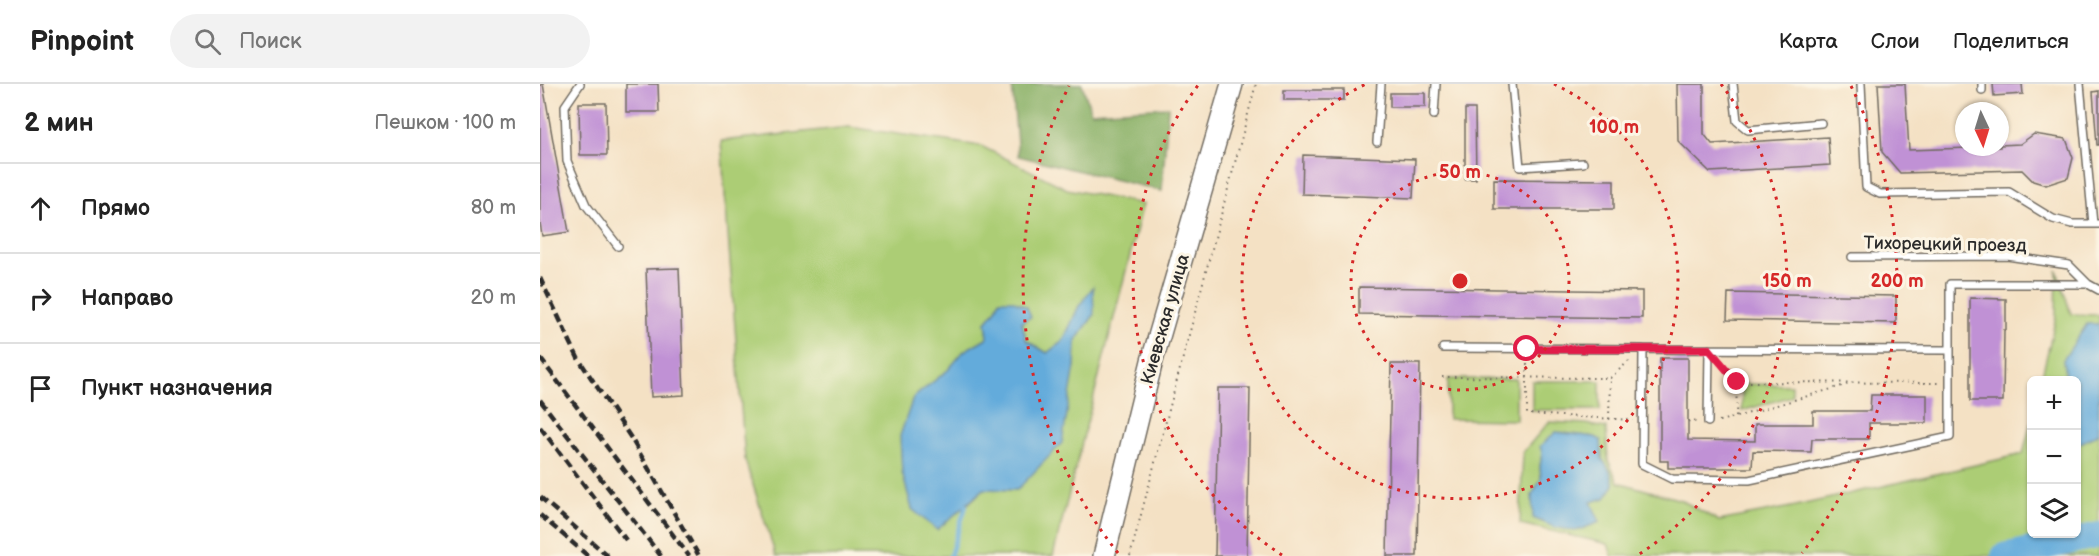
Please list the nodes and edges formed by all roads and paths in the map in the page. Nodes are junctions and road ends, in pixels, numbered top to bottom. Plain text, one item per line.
1 (580, 84) edge
2 (1232, 84) edge
3 (1256, 84) edge
4 (1382, 84) edge
5 (1436, 84) edge
6 (1512, 84) edge
7 (1733, 84) edge
8 (1861, 84) edge
9 (2080, 84) edge
10 (1434, 115) dead end
11 (1821, 123) dead end
12 (1377, 142) dead end
13 (1583, 164) dead end
14 (2096, 224) edge
15 (618, 246) dead end
16 (1852, 257) dead end
17 (2088, 284) junction
18 (2099, 290) edge
19 (1443, 348) dead end
20 (1527, 349) junction
21 (1642, 349) junction
22 (1709, 349) junction
23 (1950, 350) junction
24 (1442, 377) dead end
25 (1527, 378) junction
26 (1610, 378) junction
27 (1737, 382) junction
28 (1854, 382) junction
29 (1950, 383) junction
30 (1736, 417) junction
31 (1609, 419) junction
32 (1642, 420) junction
33 (1688, 421) dead end
34 (1708, 422) junction
35 (1104, 556) edge
36 (1131, 556) edge

1 - 15 lane
2 - 35 main road, Киевская улица
3 - 36 path
4 - 12 lane
5 - 10 lane
6 - 13 lane
7 - 11 lane
8 - 14 lane
9 - 14 lane
16 - 17 lane, Тихорецкий проезд
17 - 18 lane, Тихорецкий проезд
17 - 23 lane
19 - 20 lane
20 - 21 lane
20 - 25 path
21 - 22 lane
21 - 26 path
21 - 32 lane
22 - 23 lane
22 - 27 path
22 - 34 lane
23 - 29 lane
24 - 25 path
25 - 26 path
25 - 31 path
26 - 31 path
27 - 28 path
27 - 30 path
28 - 29 path
28 - 30 path
29 - 32 lane
30 - 34 path
31 - 32 path
33 - 34 path

